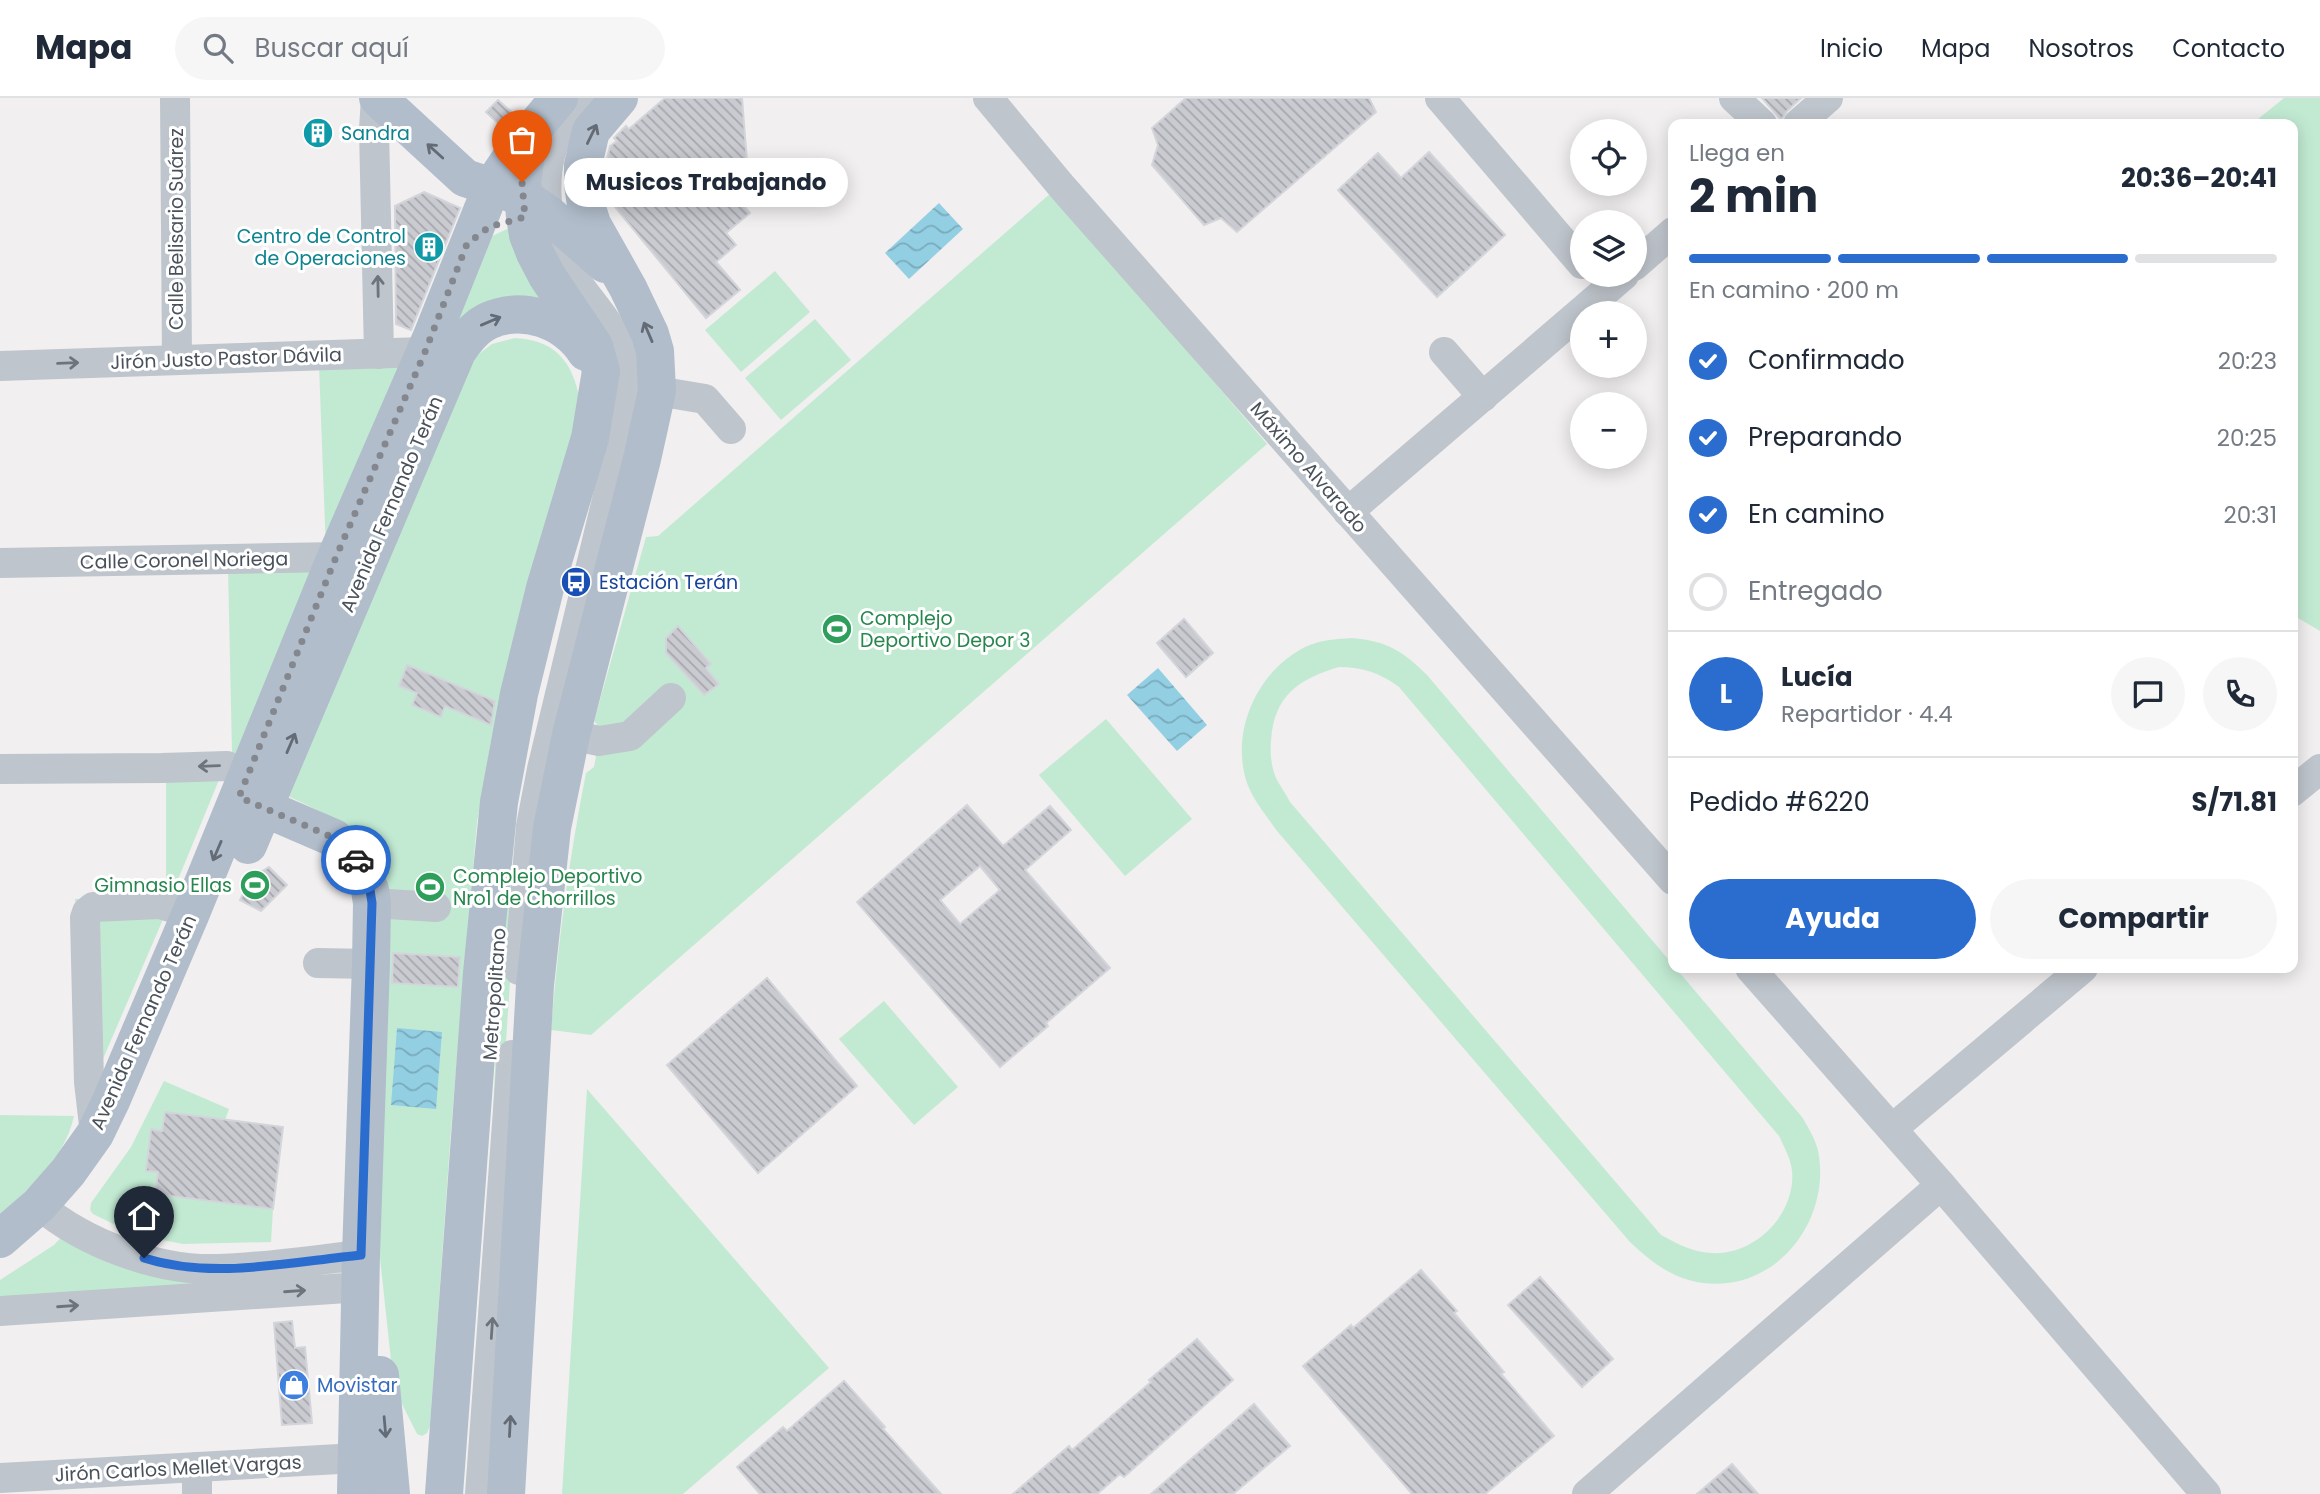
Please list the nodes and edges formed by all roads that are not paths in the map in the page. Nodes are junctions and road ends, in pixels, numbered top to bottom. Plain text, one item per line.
1 (175, 98) edge
2 (377, 98) edge
3 (559, 98) edge
4 (585, 98) edge
5 (619, 98) edge
6 (988, 98) edge
7 (1440, 98) edge
8 (1734, 98) edge
9 (1828, 98) edge
10 (1757, 119) edge
11 (1804, 119) edge
12 (522, 204) junction
13 (1668, 236) edge
14 (1570, 250) edge
15 (1647, 254) edge
16 (1600, 287) edge
17 (628, 288) junction
18 (1444, 352) dead end
19 (379, 354) junction
20 (437, 358) junction
21 (177, 360) junction
22 (0, 366) edge
23 (628, 388) junction
24 (1483, 397) junction
25 (731, 429) dead end
26 (1348, 512) junction
27 (351, 560) junction
28 (0, 563) edge
29 (671, 698) dead end
30 (571, 735) junction
31 (0, 769) edge
32 (2320, 769) edge
33 (2298, 787) edge
34 (256, 791) junction
35 (1668, 874) edge
36 (372, 903) junction
37 (436, 907) dead end
38 (191, 913) junction
39 (318, 963) dead end
40 (371, 964) junction
41 (1754, 973) edge
42 (2077, 973) edge
43 (1892, 1129) junction
44 (95, 1134) junction
45 (1941, 1185) junction
46 (48, 1213) junction
47 (0, 1239) edge
48 (0, 1267) edge
49 (361, 1271) junction
50 (0, 1311) edge
51 (357, 1476) edge
52 (0, 1478) edge
53 (197, 1480) edge
54 (42, 1485) edge
55 (391, 1494) edge
56 (444, 1494) edge
57 (458, 1494) edge
58 (480, 1494) edge
59 (506, 1494) edge
60 (1587, 1494) edge
61 (2206, 1494) edge

1 - 21 street, Calle Belisario Suárez
12 -> 2 main road
19 -> 2 street
3 - 12 main road, Avenida Fernando Terán
4 - 12 street
17 -> 5 main road
6 - 26 street, Máximo Alvarado
7 - 14 street
8 - 10 street
9 - 11 street
12 - 17 main road
12 - 20 main road, Avenida Fernando Terán
12 - 23 main road
13 - 15 street
16 - 24 street
23 -> 17 main road
18 - 24 street
19 - 20 street, Jirón Justo Pastor Dávila
19 - 21 street, Jirón Justo Pastor Dávila
20 -> 23 main road, Avenida Fernando Terán
20 - 27 main road, Avenida Fernando Terán
22 -> 21 street, Jirón Justo Pastor Dávila
23 - 25 street
23 - 30 main road
23 - 56 main road
23 - 57 street, Metropolitano
58 -> 23 street, Metropolitano
24 - 26 street
26 - 35 street, Máximo Alvarado
27 - 28 street, Calle Coronel Noriega
27 - 34 main road, Avenida Fernando Terán
29 - 30 street
59 -> 30 main road
34 -> 31 street
32 - 33 street
34 - 36 main road
34 -> 38 main road, Avenida Fernando Terán
34 - 46 main road, Avenida Fernando Terán
36 - 37 street
36 - 40 main road
38 - 44 main road, Avenida Fernando Terán
38 - 44 street
39 - 40 street
40 - 49 main road
41 - 43 street
42 - 43 street
43 - 45 street
44 - 46 main road, Avenida Fernando Terán
45 - 60 street
45 - 61 street
46 - 47 main road, Avenida Fernando Terán
46 - 48 main road, Avenida Fernando Terán
46 - 49 street
50 -> 49 street
49 - 51 main road
49 -> 55 main road
51 - 53 street, Jirón Carlos Mellet Vargas
52 - 54 street, Jirón Carlos Mellet Vargas
53 - 54 street, Jirón Carlos Mellet Vargas

